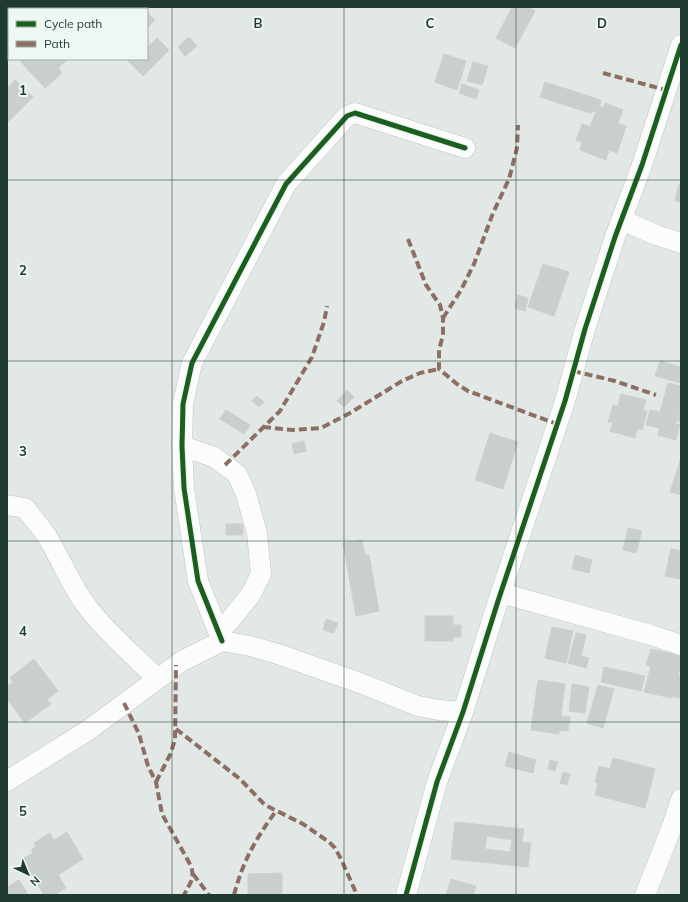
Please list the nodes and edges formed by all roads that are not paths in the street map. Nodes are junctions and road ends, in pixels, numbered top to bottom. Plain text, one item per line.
1 (681, 45) edge
2 (465, 148) dead end
3 (622, 220) junction
4 (681, 243) edge
5 (182, 446) junction
6 (7, 505) edge
7 (501, 593) junction
8 (220, 636) junction
9 (681, 645) edge
10 (157, 679) junction
11 (464, 712) junction
12 (7, 781) edge
13 (681, 799) edge
14 (406, 895) edge
15 (645, 895) edge

1 - 3 street
2 - 5 street
3 - 4 street
3 - 7 street
5 - 8 street
5 - 8 street
6 - 10 street
7 - 9 street
7 - 11 street
8 - 10 street
8 - 11 street
10 - 12 street
11 - 14 street
13 - 15 street

